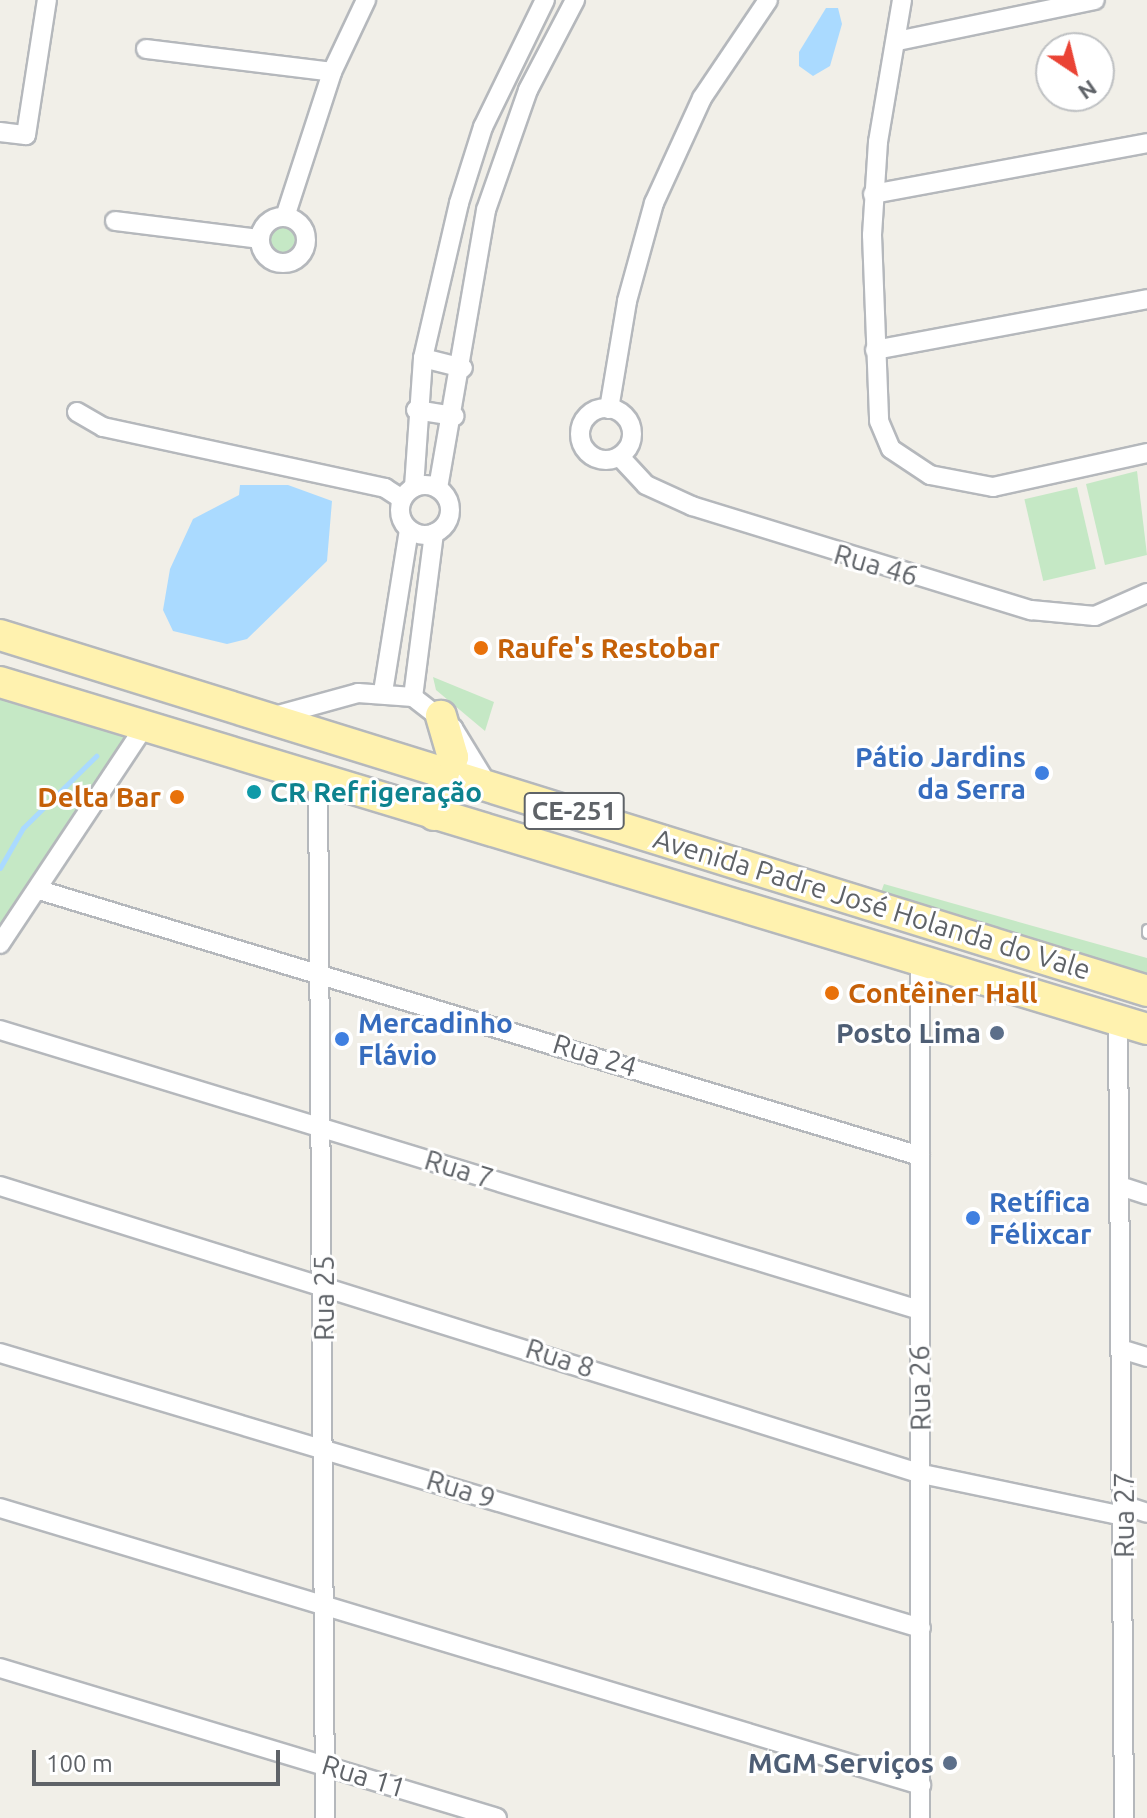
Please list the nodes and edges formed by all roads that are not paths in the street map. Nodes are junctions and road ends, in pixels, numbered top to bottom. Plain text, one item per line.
1 (47, 0) edge
2 (366, 0) edge
3 (545, 0) edge
4 (575, 0) edge
5 (768, 0) edge
6 (902, 0) edge
7 (1095, 0) edge
8 (897, 41) junction
9 (146, 49) dead end
10 (332, 72) junction
11 (0, 132) edge
12 (1147, 143) edge
13 (873, 194) junction
14 (285, 217) junction
15 (115, 221) dead end
16 (260, 239) junction
17 (1147, 299) edge
18 (875, 350) junction
19 (423, 358) junction
20 (463, 368) junction
21 (609, 409) junction
22 (416, 410) junction
23 (77, 412) dead end
24 (455, 416) junction
25 (1147, 453) edge
26 (620, 457) junction
27 (438, 488) junction
28 (408, 493) junction
29 (409, 530) junction
30 (434, 533) junction
31 (1147, 593) edge
32 (0, 635) edge
33 (0, 682) edge
34 (383, 692) junction
35 (413, 697) junction
36 (441, 716) junction
37 (271, 717) junction
38 (146, 724) junction
39 (451, 771) junction
40 (318, 777) junction
41 (486, 782) junction
42 (434, 815) junction
43 (39, 890) junction
44 (0, 944) edge
45 (920, 958) junction
46 (322, 970) junction
47 (1147, 991) edge
48 (1118, 1020) junction
49 (1147, 1029) edge
50 (0, 1030) edge
51 (325, 1128) junction
52 (920, 1156) junction
53 (0, 1186) edge
54 (1123, 1187) junction
55 (1147, 1195) edge
56 (323, 1283) junction
57 (919, 1310) junction
58 (1124, 1350) junction
59 (0, 1353) edge
60 (1147, 1357) edge
61 (325, 1448) junction
62 (922, 1474) junction
63 (0, 1508) edge
64 (1123, 1510) junction
65 (1147, 1513) edge
66 (327, 1608) junction
67 (921, 1628) junction
68 (0, 1668) edge
69 (326, 1764) junction
70 (921, 1785) junction
71 (325, 1818) edge
72 (497, 1818) edge
73 (920, 1818) edge
74 (1124, 1818) edge

1 - 11 street
2 - 10 street
3 - 19 street
4 - 20 street
5 - 21 street
6 - 8 street
7 - 8 street
8 - 13 street
9 - 10 street
10 - 14 street
12 - 13 street
13 - 18 street
14 - 16 street
14 - 16 street
15 - 16 street
17 - 18 street
18 - 25 street
19 - 20 street
19 - 22 street
20 - 24 street
21 - 26 street
21 - 26 street
22 - 24 street
22 - 28 street
23 - 28 street
24 - 27 street
26 - 31 street, Rua 46
27 - 28 street
27 - 30 street
28 - 29 street
29 - 30 street
29 - 34 street
30 - 35 street
32 - 37 main road, Avenida Padre José Holanda do Vale / CE-251
33 - 38 main road, Avenida Padre José Holanda do Vale / CE-251
34 - 35 street
34 - 37 street
35 - 36 street
36 - 39 main road
36 - 41 street
37 - 39 main road, Avenida Padre José Holanda do Vale / CE-251
38 - 40 main road, Avenida Padre José Holanda do Vale / CE-251
38 - 43 street
39 - 41 main road, Avenida Padre José Holanda do Vale / CE-251
39 - 42 main road
40 - 42 main road, Avenida Padre José Holanda do Vale / CE-251
40 - 46 street, Rua 25
41 - 47 main road, Avenida Padre José Holanda do Vale / CE-251
42 - 45 main road, Avenida Padre José Holanda do Vale / CE-251
43 - 44 street
43 - 46 street, Rua 24
45 - 48 main road, Avenida Padre José Holanda do Vale / CE-251
45 - 52 street, Rua 26
46 - 51 street, Rua 25
46 - 52 street, Rua 24
48 - 49 main road, Avenida Padre José Holanda do Vale / CE-251
48 - 54 street, Rua 27
50 - 51 street, Rua 7
51 - 56 street, Rua 25
51 - 57 street, Rua 7
52 - 57 street, Rua 26
53 - 56 street, Rua 8
54 - 55 street
54 - 58 street, Rua 27
56 - 61 street, Rua 25
56 - 62 street, Rua 8
57 - 62 street, Rua 26
58 - 60 street
58 - 64 street, Rua 27
59 - 61 street, Rua 9
61 - 66 street, Rua 25
61 - 67 street, Rua 9
62 - 64 street, Rua 8
62 - 67 street, Rua 26
63 - 66 street
64 - 65 street, Rua 8
64 - 74 street, Rua 27
66 - 69 street, Rua 25
66 - 70 street
67 - 70 street, Rua 26
68 - 69 street, Rua 11
69 - 71 street, Rua 25
69 - 72 street, Rua 11
70 - 73 street, Rua 26

